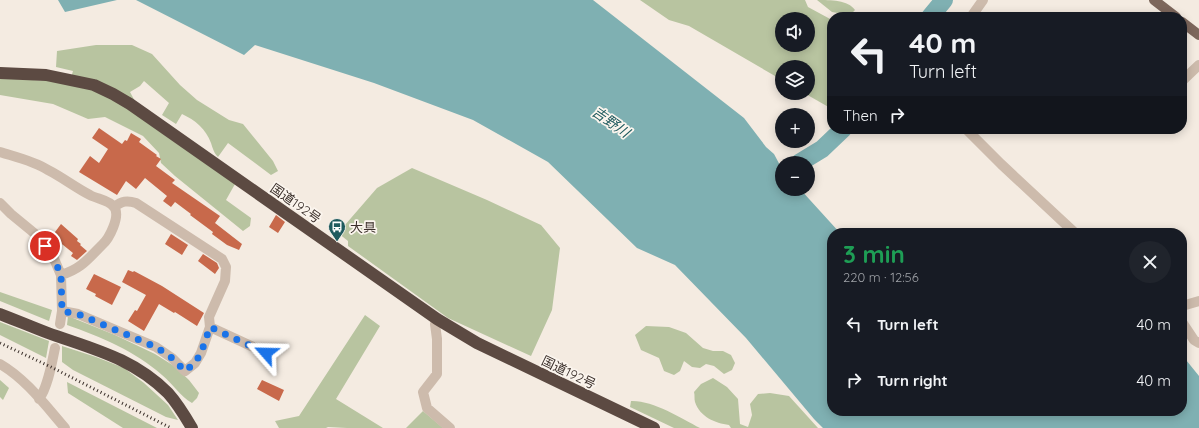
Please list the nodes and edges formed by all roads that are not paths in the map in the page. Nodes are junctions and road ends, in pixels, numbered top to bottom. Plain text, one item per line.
1 (983, 0) edge
2 (1154, 0) edge
3 (975, 12) edge
4 (1170, 12) edge
5 (1187, 26) edge
6 (1199, 35) edge
7 (1199, 64) edge
8 (0, 73) edge
9 (1187, 76) edge
10 (971, 134) edge
11 (0, 152) edge
12 (0, 203) edge
13 (114, 207) junction
14 (1070, 228) edge
15 (61, 275) junction
16 (1199, 301) edge
17 (1187, 305) edge
18 (62, 311) junction
19 (0, 314) edge
20 (437, 319) junction
21 (60, 324) dead end
22 (210, 327) junction
23 (1187, 330) edge
24 (1199, 343) edge
25 (55, 348) dead end
26 (266, 353) dead end
27 (0, 364) edge
28 (39, 399) junction
29 (65, 428) edge
30 (192, 428) edge
31 (450, 428) edge
32 (654, 428) edge

1 - 3 street
2 - 4 main road
5 - 6 main road
7 - 9 street
8 - 20 highway, 国道192号
10 - 14 street
11 - 13 street
12 - 15 street
13 - 15 street
13 - 22 street
15 - 18 street
16 - 17 street
18 - 21 street
18 - 22 street
19 - 30 highway
20 - 31 street
20 - 32 highway, 国道192号
22 - 26 street
23 - 24 street
25 - 28 street
27 - 28 street
28 - 29 street

